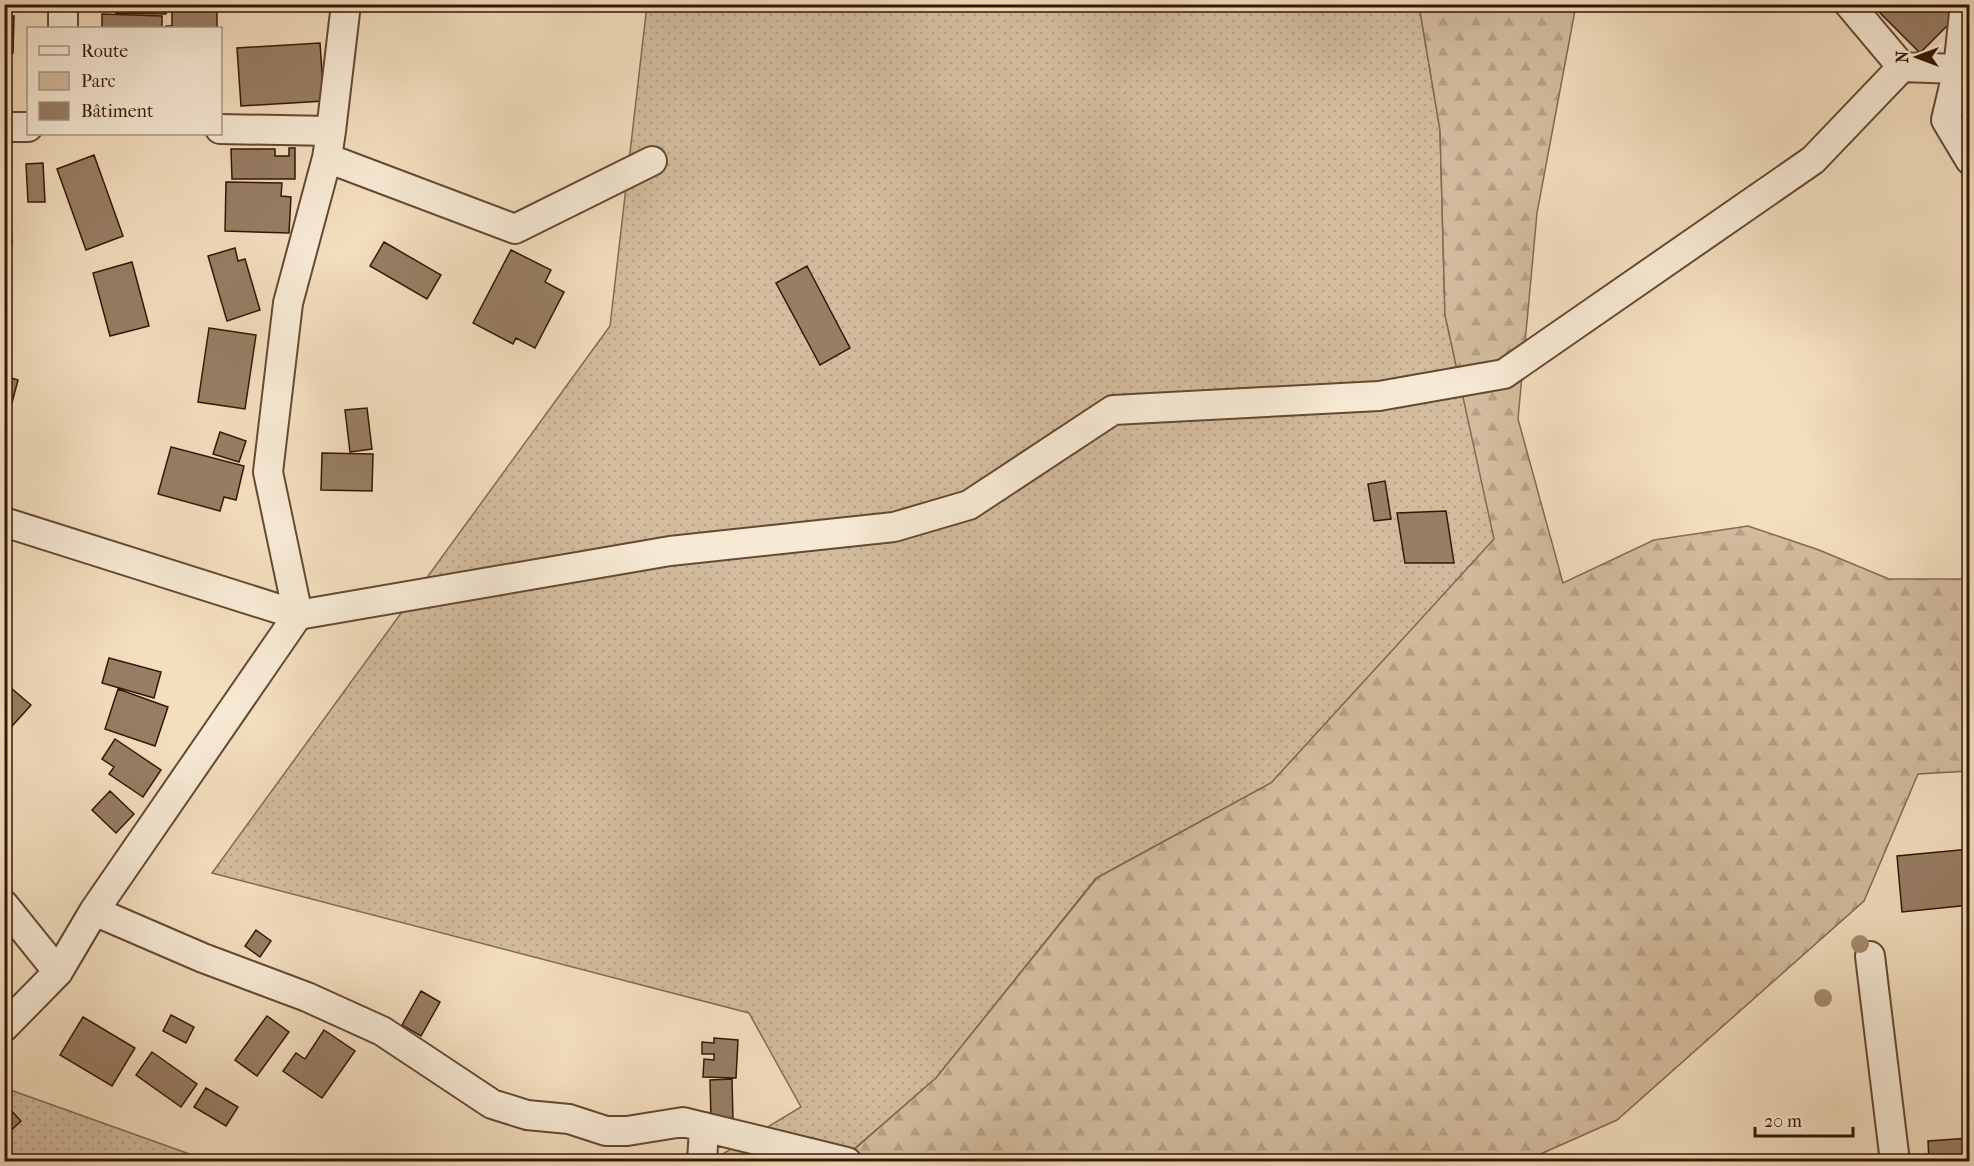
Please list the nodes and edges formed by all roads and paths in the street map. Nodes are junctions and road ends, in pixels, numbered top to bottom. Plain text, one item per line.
1 (63, 4) edge
2 (346, 4) edge
3 (1849, 4) edge
4 (1965, 4) edge
5 (63, 27) edge
6 (1902, 67) junction
7 (1958, 69) junction
8 (4, 127) edge
9 (27, 127) edge
10 (222, 129) edge
11 (329, 144) junction
12 (1970, 160) edge
13 (652, 161) dead end
14 (4, 522) edge
15 (298, 615) junction
16 (4, 905) edge
17 (94, 911) junction
18 (1870, 956) dead end
19 (58, 972) junction
20 (4, 1027) edge
21 (704, 1127) junction
22 (702, 1161) edge
23 (847, 1161) edge
24 (1895, 1161) edge

1 - 5 street
2 - 11 street
3 - 6 street
4 - 7 street
6 - 7 street
6 - 15 street
7 - 12 street
8 - 9 street
10 - 11 street
11 - 13 street
11 - 15 street
14 - 15 street
15 - 17 street
16 - 19 street
17 - 19 street
17 - 21 street
18 - 24 street
19 - 20 street
21 - 22 street
21 - 23 street

